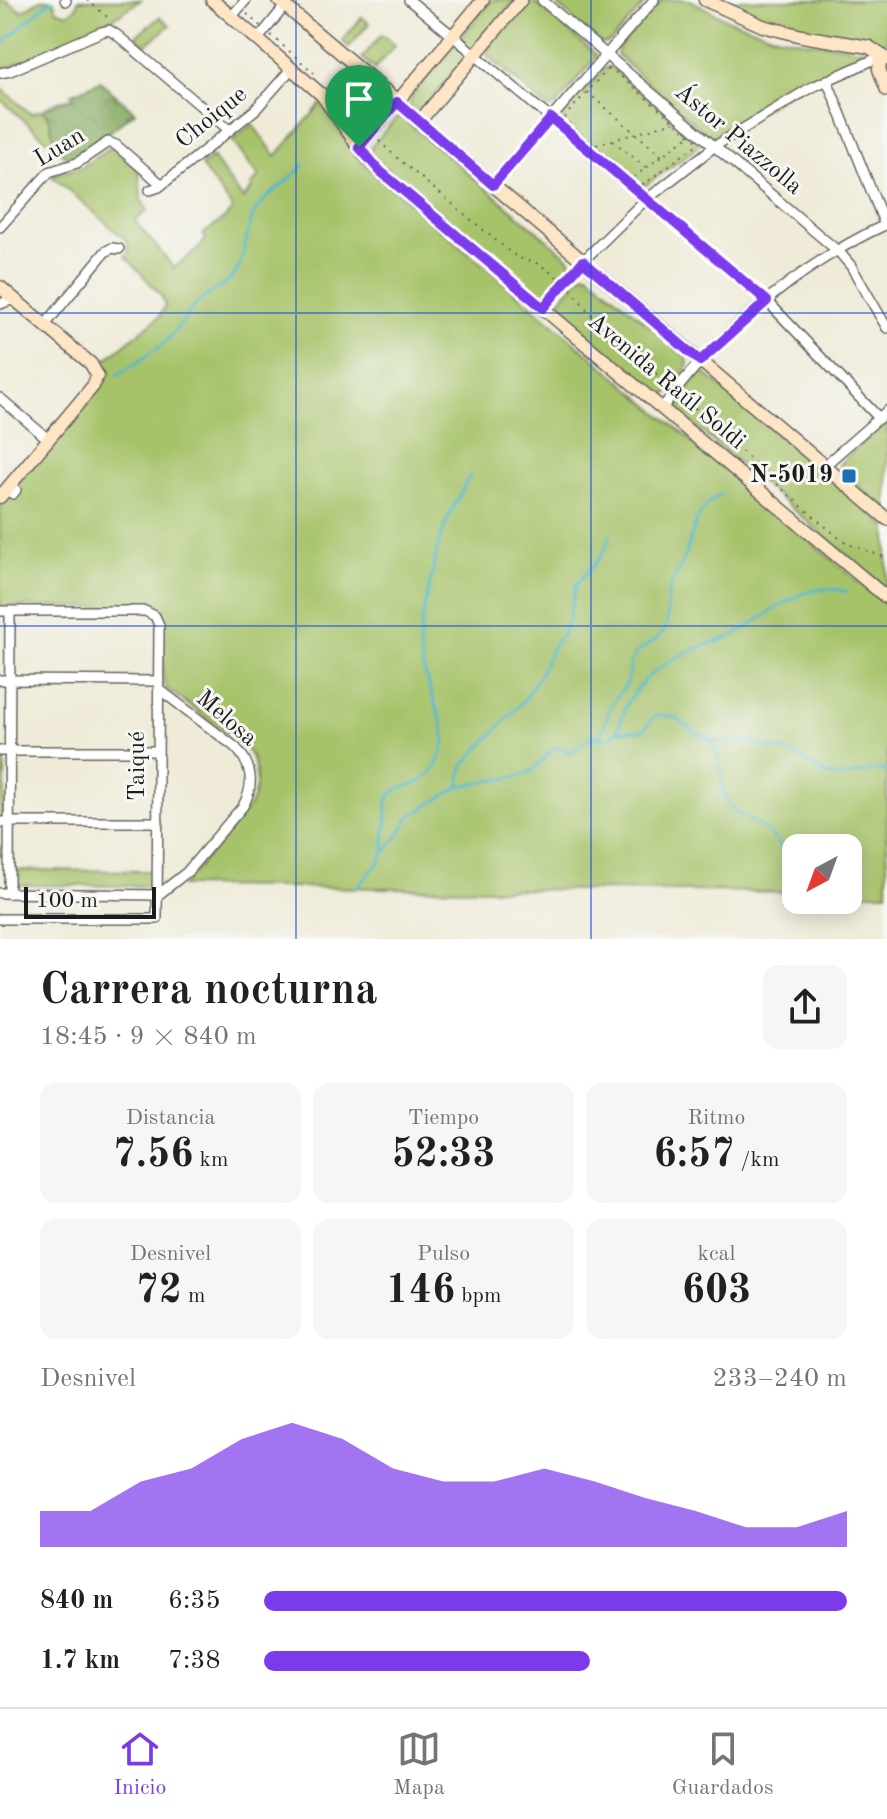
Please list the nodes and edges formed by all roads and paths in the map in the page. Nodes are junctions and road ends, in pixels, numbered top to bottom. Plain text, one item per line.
1 (87, 0) edge
2 (96, 0) edge
3 (212, 0) edge
4 (246, 0) edge
5 (409, 0) edge
6 (483, 0) edge
7 (521, 0) edge
8 (542, 0) edge
9 (654, 0) edge
10 (705, 0) edge
11 (285, 2) edge
12 (97, 8) junction
13 (232, 16) junction
14 (110, 25) junction
15 (453, 36) junction
16 (258, 39) junction
17 (606, 54) junction
18 (476, 55) junction
19 (885, 56) edge
20 (292, 68) junction
21 (0, 73) edge
22 (827, 80) junction
23 (887, 90) edge
24 (586, 92) junction
25 (397, 102) junction
26 (551, 118) junction
27 (419, 122) junction
28 (675, 122) junction
29 (229, 130) junction
30 (635, 134) junction
31 (691, 135) junction
32 (377, 139) dead end
33 (612, 140) junction
34 (594, 146) junction
35 (715, 146) junction
36 (359, 147) junction
37 (662, 156) junction
38 (646, 168) junction
39 (633, 178) junction
40 (161, 184) junction
41 (493, 185) junction
42 (150, 190) dead end
43 (646, 199) junction
44 (886, 225) edge
45 (0, 227) edge
46 (119, 249) dead end
47 (836, 250) junction
48 (583, 261) junction
49 (559, 279) dead end
50 (0, 287) edge
51 (570, 289) dead end
52 (14, 299) junction
53 (767, 301) junction
54 (0, 304) edge
55 (543, 308) junction
56 (45, 325) junction
57 (887, 328) edge
58 (700, 361) junction
59 (672, 387) dead end
60 (681, 395) dead end
61 (0, 398) edge
62 (662, 408) junction
63 (883, 415) edge
64 (48, 439) junction
65 (824, 466) junction
66 (5, 494) edge
67 (887, 519) edge
68 (887, 558) edge
69 (887, 598) edge
70 (5, 611) edge
71 (5, 680) edge
72 (159, 685) junction
73 (5, 751) edge
74 (158, 751) junction
75 (5, 822) edge
76 (158, 822) junction
77 (4, 893) edge
78 (158, 895) junction
79 (0, 919) edge

1 - 12 path
2 - 12 path
3 - 13 main road, Avenida Raúl Soldi
4 - 13 street
5 - 15 street
6 - 15 main road
7 - 18 main road
8 - 17 street, Ástor Piazzolla
9 - 17 street
10 - 19 main road
11 - 16 street
11 - 25 main road, Avenida Raúl Soldi
12 - 14 path
13 - 16 main road, Avenida Raúl Soldi
14 - 21 street
14 - 29 street
15 - 18 street
15 - 25 main road
16 - 20 main road, Avenida Raúl Soldi
17 - 26 street
17 - 35 street, Ástor Piazzolla
18 - 26 street
18 - 27 main road
19 - 22 street
19 - 23 main road
20 - 29 street, Choique
20 - 36 main road, Avenida Raúl Soldi
22 - 35 street
22 - 44 street
24 - 28 path
24 - 30 path
24 - 34 path
25 - 27 main road, Avenida Raúl Soldi
25 - 36 main road
26 - 41 street
26 - 43 street
27 - 41 main road, Avenida Raúl Soldi
28 - 30 path
28 - 31 path
29 - 40 street, Choique
30 - 33 path
30 - 37 path
31 - 37 path
31 - 39 path
32 - 49 path
33 - 34 path
33 - 38 path
34 - 39 path
35 - 43 street
35 - 47 street, Ástor Piazzolla
36 - 55 main road, Avenida Raúl Soldi
37 - 38 path
38 - 39 path
40 - 42 street, Choique
40 - 45 street, Luan
41 - 48 main road, Avenida Raúl Soldi
43 - 48 street
43 - 53 street
44 - 47 street
46 - 56 street
47 - 53 street
47 - 57 street, Ástor Piazzolla
48 - 55 street
48 - 58 main road, Avenida Raúl Soldi
50 - 52 main road
51 - 59 path
52 - 54 street
52 - 56 main road
53 - 58 street
53 - 63 street
55 - 62 main road, Avenida Raúl Soldi
56 - 64 main road
58 - 62 street
58 - 65 main road, Avenida Raúl Soldi
60 - 68 path
61 - 64 street
62 - 69 main road, Avenida Raúl Soldi
63 - 65 street
64 - 66 main road
65 - 67 main road, Avenida Raúl Soldi
70 - 71 street
70 - 72 street, Taiqué
71 - 72 street
71 - 73 street
72 - 74 street, Taiqué
72 - 78 street, Melosa
73 - 74 street
73 - 75 street
74 - 76 street, Taiqué
75 - 76 street
75 - 77 street
76 - 78 street, Taiqué
77 - 78 street
78 - 79 street, Taiqué

